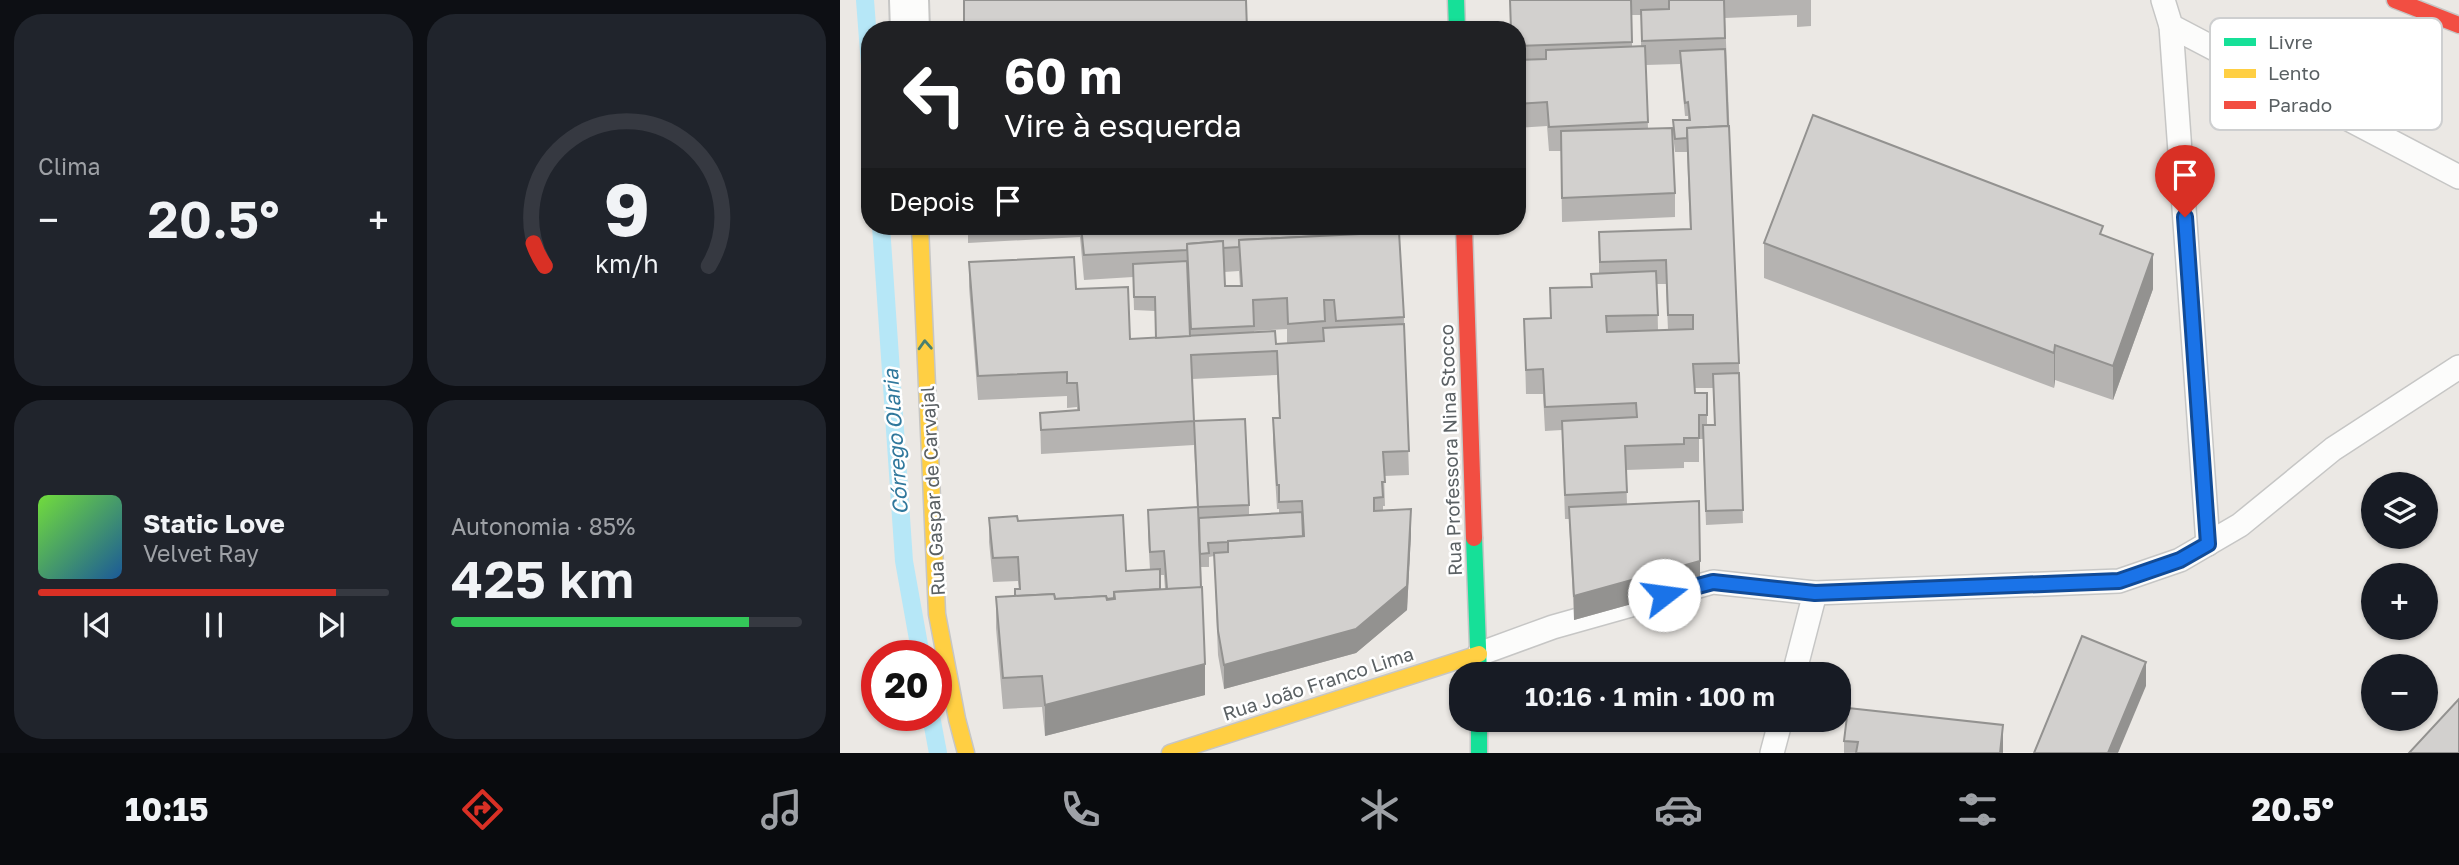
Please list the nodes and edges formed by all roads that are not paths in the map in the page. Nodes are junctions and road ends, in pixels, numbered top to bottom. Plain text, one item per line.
1 (909, 0) edge
2 (1456, 0) edge
3 (2163, 0) edge
4 (2395, 0) edge
5 (2441, 18) edge
6 (2442, 18) edge
7 (910, 21) edge
8 (1457, 21) edge
9 (2459, 25) edge
10 (2171, 26) junction
11 (2210, 46) edge
12 (2369, 130) edge
13 (2459, 177) edge
14 (920, 235) edge
15 (1464, 235) edge
16 (2459, 367) edge
17 (2208, 544) junction
18 (1815, 593) junction
19 (1479, 662) edge
20 (1483, 662) edge
21 (1797, 662) edge
22 (1449, 673) edge
23 (1479, 732) edge
24 (1778, 732) edge
25 (966, 753) edge
26 (1170, 753) edge
27 (1479, 753) edge
28 (1772, 753) edge

1 - 7 street
2 - 8 street
3 - 10 lane
4 - 5 street
6 - 9 street
10 - 11 lane
10 - 17 lane
12 - 13 lane
25 -> 14 street, Rua Gaspar de Carvajal
15 - 19 street, Rua Professora Nina Stocco
16 - 17 lane
17 - 18 lane
18 - 20 lane
18 - 21 lane
22 - 26 street, Rua João Franco Lima
23 - 27 street
24 - 28 lane

